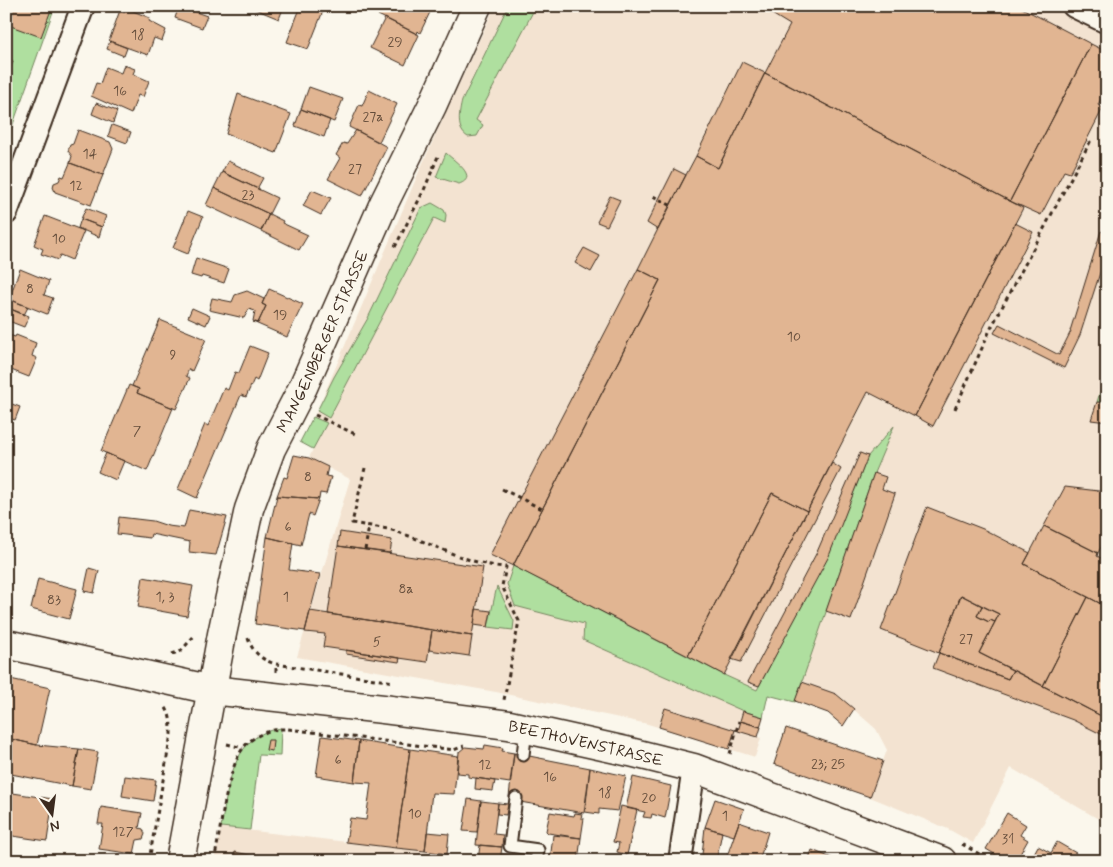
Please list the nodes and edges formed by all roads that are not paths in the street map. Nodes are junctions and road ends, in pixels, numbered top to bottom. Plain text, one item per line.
1 (83, 6) edge
2 (477, 6) edge
3 (1074, 6) edge
4 (1107, 22) edge
5 (6, 213) edge
6 (6, 644) edge
7 (212, 690) junction
8 (694, 768) junction
9 (516, 798) dead end
10 (180, 861) edge
11 (536, 861) edge
12 (680, 861) edge
13 (942, 861) edge

1 - 5 street
2 - 7 main road, MANGENBERGER STRASSE
3 - 4 street
6 - 7 main road, BEETHOVENSTRASSE
7 - 8 main road, BEETHOVENSTRASSE
7 - 10 main road, MANGENBERGER STRASSE
8 - 12 street
8 - 13 main road, BEETHOVENSTRASSE
9 - 11 lane

